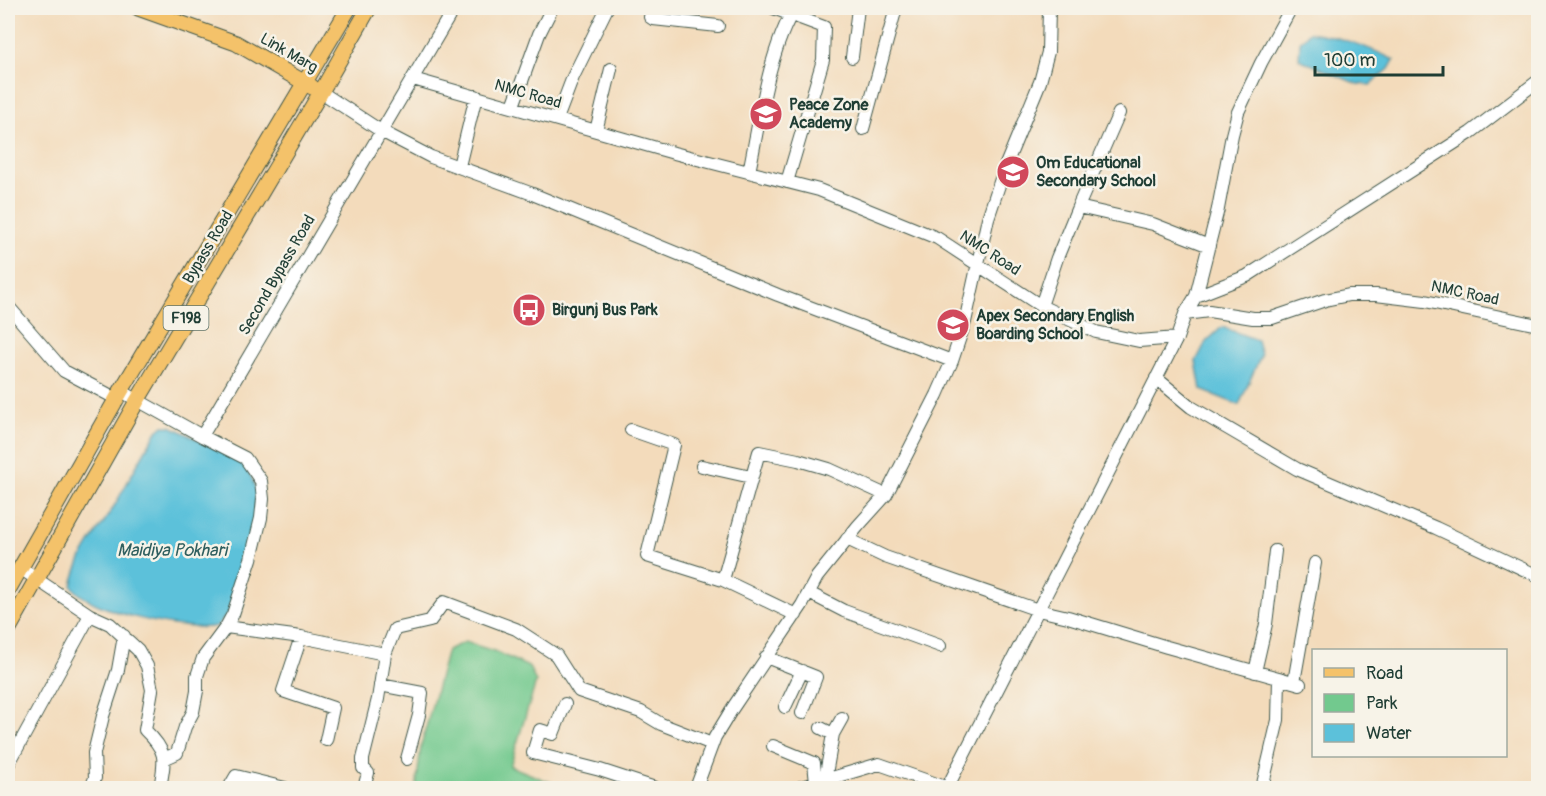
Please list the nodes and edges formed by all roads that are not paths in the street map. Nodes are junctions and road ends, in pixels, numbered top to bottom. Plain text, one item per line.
1 (138, 8) edge
2 (349, 8) edge
3 (369, 8) edge
4 (454, 8) edge
5 (552, 8) edge
6 (607, 8) edge
7 (655, 8) edge
8 (773, 8) edge
9 (858, 8) edge
10 (896, 8) edge
11 (1049, 8) edge
12 (1291, 8) edge
13 (793, 11) edge
14 (718, 26) dead end
15 (852, 57) dead end
16 (611, 69) dead end
17 (413, 79) junction
18 (1539, 81) edge
19 (305, 83) junction
20 (321, 92) junction
21 (476, 96) junction
22 (513, 106) junction
23 (1119, 113) dead end
24 (557, 119) junction
25 (863, 129) dead end
26 (381, 131) junction
27 (596, 131) junction
28 (459, 166) junction
29 (749, 172) junction
30 (787, 182) junction
31 (1078, 207) junction
32 (1209, 246) junction
33 (978, 266) junction
34 (1196, 296) junction
35 (8, 306) edge
36 (1041, 306) junction
37 (1185, 314) junction
38 (1539, 325) edge
39 (1177, 338) junction
40 (952, 361) junction
41 (1156, 378) junction
42 (119, 395) junction
43 (137, 401) junction
44 (631, 430) dead end
45 (202, 436) junction
46 (702, 466) dead end
47 (752, 477) junction
48 (886, 495) junction
49 (847, 539) junction
50 (1275, 551) dead end
51 (1315, 563) dead end
52 (20, 568) junction
53 (1539, 576) edge
54 (37, 578) junction
55 (723, 580) junction
56 (8, 590) edge
57 (809, 593) junction
58 (1038, 610) junction
59 (90, 615) junction
60 (796, 615) junction
61 (226, 627) junction
62 (8, 630) edge
63 (124, 636) junction
64 (301, 637) junction
65 (940, 646) dead end
66 (385, 654) junction
67 (766, 657) junction
68 (802, 671) junction
69 (1255, 672) junction
70 (1279, 678) junction
71 (380, 685) junction
72 (565, 704) dead end
73 (785, 707) dead end
74 (802, 713) dead end
75 (842, 718) dead end
76 (821, 728) dead end
77 (833, 734) junction
78 (326, 740) dead end
79 (712, 744) junction
80 (773, 746) dead end
81 (164, 759) junction
82 (407, 759) dead end
83 (8, 765) edge
84 (821, 781) junction
85 (948, 788) edge
86 (91, 789) edge
87 (160, 789) edge
88 (229, 789) edge
89 (285, 789) edge
90 (364, 789) edge
91 (655, 789) edge
92 (696, 789) edge
93 (798, 789) edge
94 (1262, 789) edge

1 - 19 main road, Link Marg
2 - 19 main road, Bypass Road / F198
3 - 20 main road, Bypass Road / F198
4 - 17 street
5 - 22 street
6 - 24 street
7 - 14 street
8 - 13 street
9 - 15 street
10 - 25 street
11 - 33 street
12 - 32 street
13 - 29 street
13 - 30 street
16 - 27 street
17 - 21 street, NMC Road
17 - 26 street, Second Bypass Road
18 - 34 street
19 - 20 main road, Link Marg
19 - 42 main road, Bypass Road / F198
20 - 26 street
20 - 43 main road, Bypass Road / F198
21 - 22 street, NMC Road
21 - 28 street
22 - 24 street, NMC Road
23 - 31 street
24 - 27 street, NMC Road
26 - 28 street
26 - 45 street, Second Bypass Road
27 - 29 street, NMC Road
28 - 40 street
29 - 30 street, NMC Road
30 - 33 street, NMC Road
31 - 32 street
31 - 36 street
32 - 34 street
33 - 36 street, NMC Road
33 - 40 street
34 - 37 street
35 - 42 street
36 - 39 street, NMC Road
37 - 38 street, NMC Road
37 - 39 street
39 - 41 street
40 - 48 street
41 - 53 street
41 - 58 street
42 - 43 street
42 - 52 main road, Bypass Road / F198
43 - 45 street
43 - 54 main road, Bypass Road / F198
44 - 55 street
45 - 61 street
46 - 47 street
47 - 48 street
47 - 55 street
48 - 49 street
49 - 57 street
49 - 58 street
50 - 69 street
51 - 70 street
52 - 54 street
52 - 56 main road, Bypass Road / F198
54 - 59 street
54 - 62 main road, Bypass Road / F198
55 - 60 street
57 - 60 street
57 - 65 street
58 - 69 street
58 - 85 street
59 - 63 street
59 - 83 street
60 - 67 street
61 - 64 street
61 - 81 street
63 - 81 street
63 - 86 street
64 - 66 street
64 - 78 street
66 - 71 street
66 - 79 street
67 - 68 street
67 - 79 street
68 - 73 street
68 - 74 street
69 - 70 street
70 - 94 street
71 - 82 street
71 - 90 street
72 - 91 street
75 - 77 street
76 - 77 street
77 - 84 street
79 - 92 street
80 - 84 street
81 - 87 street
84 - 85 street
84 - 93 street
88 - 89 street

